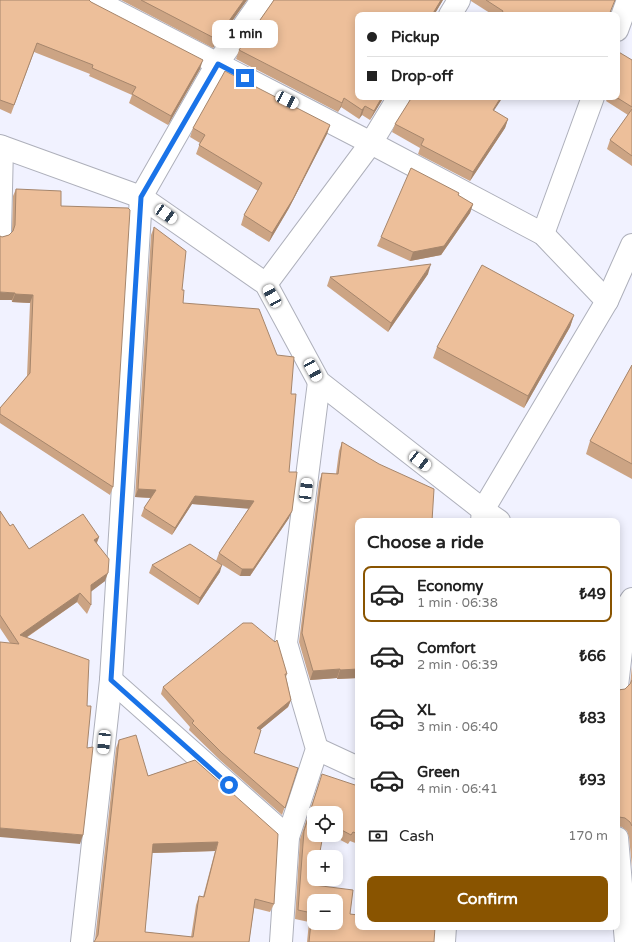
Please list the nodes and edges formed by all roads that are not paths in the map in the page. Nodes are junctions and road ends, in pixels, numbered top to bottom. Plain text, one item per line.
1 (94, 0) edge
2 (262, 0) edge
3 (459, 0) edge
4 (628, 0) edge
5 (452, 12) edge
6 (620, 22) edge
7 (218, 64) junction
8 (397, 100) edge
9 (592, 100) edge
10 (371, 142) junction
11 (1, 147) edge
12 (141, 197) junction
13 (0, 232) edge
14 (543, 234) junction
15 (632, 245) edge
16 (266, 284) junction
17 (607, 301) junction
18 (320, 382) junction
19 (488, 517) edge
20 (627, 604) edge
21 (620, 661) edge
22 (111, 680) junction
23 (317, 750) junction
24 (355, 767) edge
25 (288, 837) junction
26 (620, 873) edge
27 (445, 930) edge
28 (82, 942) edge
29 (281, 942) edge
30 (444, 942) edge
31 (626, 942) edge

1 - 7 street
2 - 7 street
3 - 5 street
4 - 6 street
7 - 10 street
7 - 12 street
8 - 10 street
9 - 14 street
10 - 14 street
10 - 16 street
11 - 12 street
11 - 13 street
12 - 16 street
12 - 22 street
14 - 17 street
15 - 17 street
16 - 18 street
17 - 19 street
18 - 19 street
18 - 23 street
20 - 21 street
22 - 25 street
22 - 28 street
23 - 24 street
23 - 25 street
25 - 29 street
26 - 31 street
27 - 30 street

